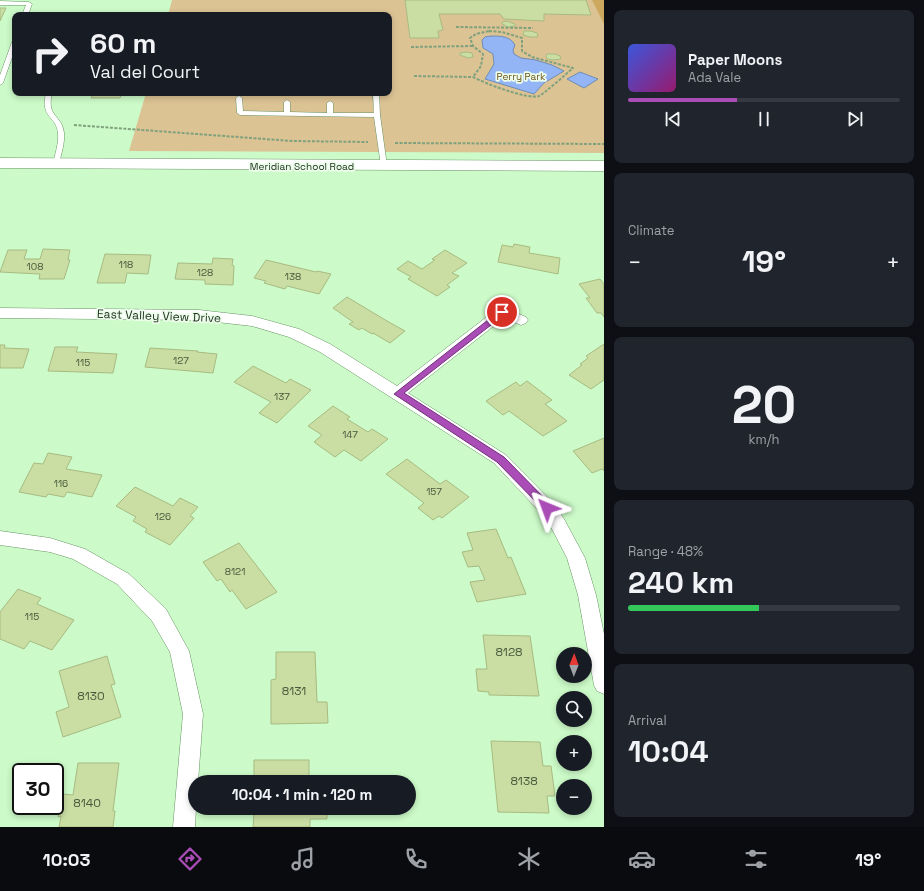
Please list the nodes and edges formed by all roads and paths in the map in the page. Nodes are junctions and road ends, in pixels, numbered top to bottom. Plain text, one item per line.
1 (0, 3) edge
2 (26, 12) edge
3 (456, 27) dead end
4 (496, 27) junction
5 (533, 28) dead end
6 (501, 30) junction
7 (473, 46) junction
8 (411, 47) dead end
9 (12, 50) edge
10 (414, 76) dead end
11 (473, 77) junction
12 (0, 83) edge
13 (48, 96) edge
14 (376, 96) edge
15 (239, 98) dead end
16 (287, 102) dead end
17 (330, 103) dead end
18 (287, 114) junction
19 (330, 114) junction
20 (377, 115) junction
21 (69, 125) dead end
22 (381, 142) junction
23 (604, 144) edge
24 (0, 163) edge
25 (56, 164) junction
26 (384, 166) junction
27 (604, 166) edge
28 (0, 313) edge
29 (521, 320) dead end
30 (398, 394) junction
31 (0, 538) edge
32 (604, 685) edge
33 (184, 827) edge

1 - 2 lane
3 - 4 path
4 - 5 path
4 - 6 path
6 - 7 path
6 - 11 path
7 - 8 path
7 - 11 path
9 - 12 lane
10 - 11 path
13 - 25 lane
14 - 20 lane
15 - 18 lane
16 - 18 lane
17 - 19 lane
18 - 19 lane
19 - 20 lane
20 - 22 lane
21 - 22 path
22 - 23 path
22 - 26 lane
24 - 25 main road, Meridian School Road
25 - 26 main road, Meridian School Road
26 - 27 main road, Meridian School Road
28 - 30 street, East Valley View Drive
29 - 30 street
30 - 32 street, East Valley View Drive
31 - 33 street

